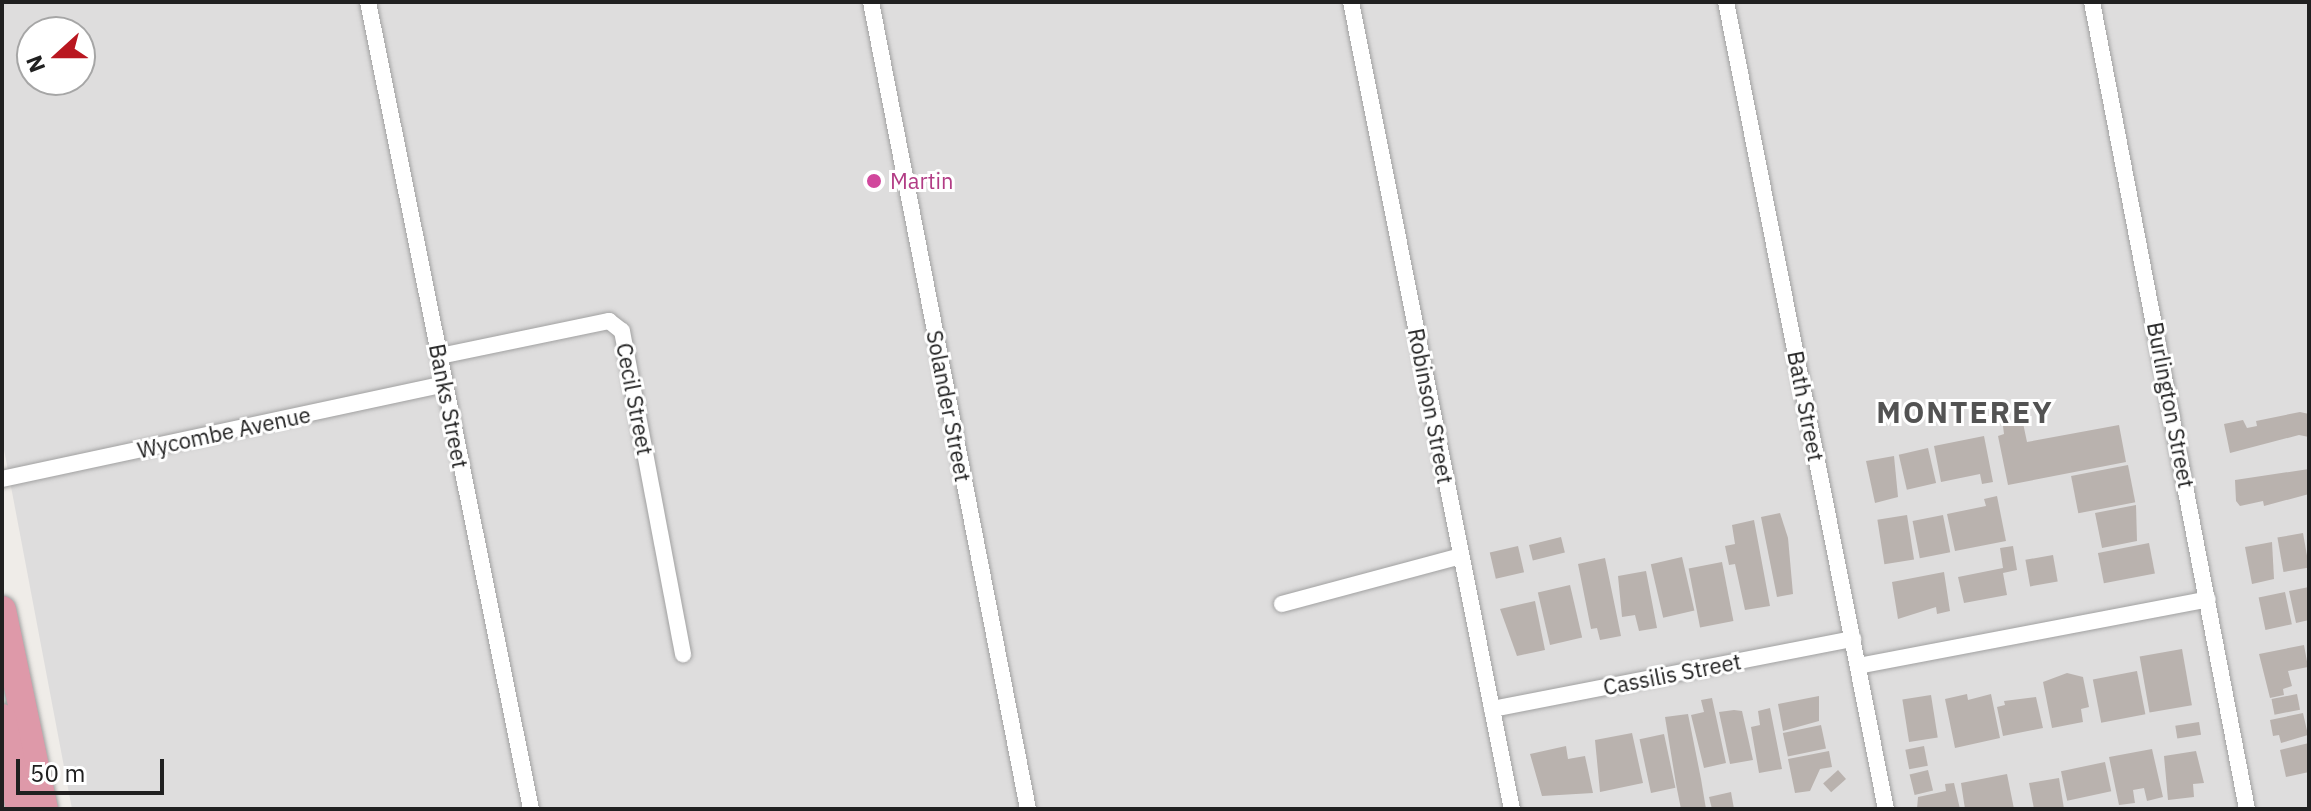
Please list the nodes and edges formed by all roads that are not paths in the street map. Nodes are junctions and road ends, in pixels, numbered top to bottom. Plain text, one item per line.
1 (368, 2) edge
2 (871, 2) edge
3 (1351, 2) edge
4 (1726, 2) edge
5 (2092, 2) edge
6 (440, 356) junction
7 (445, 384) junction
8 (2, 479) edge
9 (1461, 556) junction
10 (2208, 599) junction
11 (1282, 604) dead end
12 (2, 610) edge
13 (1853, 639) junction
14 (683, 654) dead end
15 (1858, 666) junction
16 (1492, 709) junction
17 (2, 718) edge
18 (20, 809) edge
19 (44, 809) edge
20 (531, 809) edge
21 (1028, 809) edge
22 (1512, 809) edge
23 (1886, 809) edge
24 (2247, 809) edge

1 - 6 street, Banks Street
2 - 21 street, Solander Street
3 - 9 street, Robinson Street
4 - 13 street, Bath Street
5 - 10 street, Burlington Street
6 - 7 street, Banks Street
6 - 14 street, Cecil Street
7 - 8 street, Wycombe Avenue
7 - 20 street, Banks Street
9 - 11 street
9 - 16 street, Robinson Street
10 - 15 street
10 - 24 street, Burlington Street
12 - 19 highway
13 - 15 street, Bath Street
13 - 16 street, Cassilis Street
15 - 23 street, Bath Street
16 - 22 street, Robinson Street
17 - 18 highway

